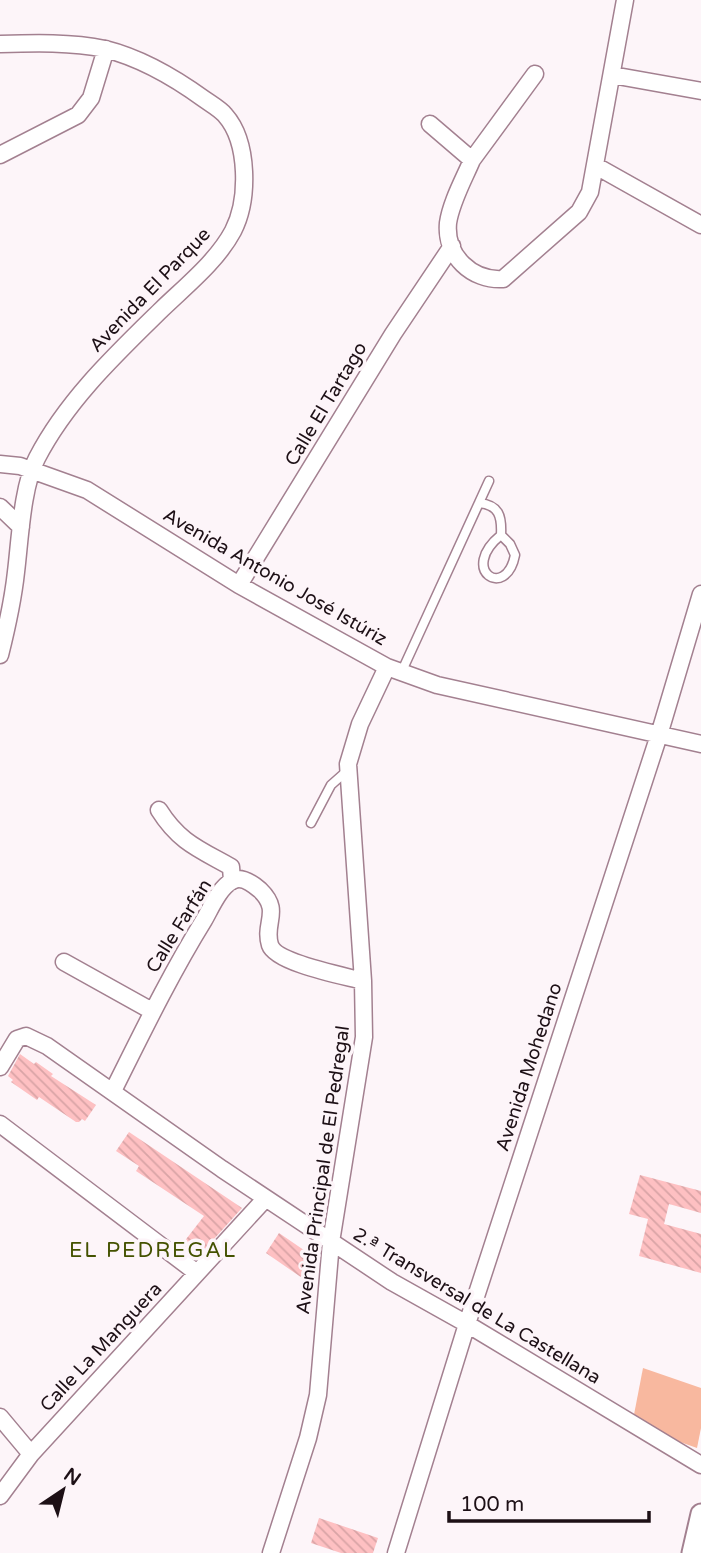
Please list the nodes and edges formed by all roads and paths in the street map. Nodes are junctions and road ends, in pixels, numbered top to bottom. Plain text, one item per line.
1 (625, 0) edge
2 (0, 44) edge
3 (106, 50) junction
4 (535, 74) dead end
5 (612, 75) junction
6 (701, 91) edge
7 (430, 124) dead end
8 (0, 155) edge
9 (472, 160) junction
10 (596, 166) junction
11 (701, 225) edge
12 (452, 246) junction
13 (0, 464) edge
14 (32, 470) junction
15 (489, 481) dead end
16 (479, 503) junction
17 (0, 507) edge
18 (21, 527) junction
19 (501, 535) junction
20 (239, 585) junction
21 (701, 594) edge
22 (0, 655) edge
23 (394, 670) junction
24 (659, 735) junction
25 (701, 744) edge
26 (348, 770) junction
27 (159, 810) dead end
28 (311, 823) dead end
29 (232, 881) junction
30 (64, 962) dead end
31 (363, 981) junction
32 (152, 1011) junction
33 (0, 1067) edge
34 (113, 1091) junction
35 (0, 1124) edge
36 (265, 1199) junction
37 (331, 1242) junction
38 (197, 1273) junction
39 (467, 1324) junction
40 (0, 1417) edge
41 (31, 1454) junction
42 (701, 1465) edge
43 (0, 1496) edge
44 (701, 1514) edge
45 (271, 1553) edge
46 (396, 1553) edge
47 (692, 1553) edge

1 - 5 street
2 - 3 street, Avenida El Parque
3 - 8 street
3 - 14 street, Avenida El Parque
4 - 9 street
5 - 6 street
5 - 10 street
7 - 9 street
9 - 12 street
10 - 11 street
10 - 12 street
12 - 20 street, Calle El Tartago
13 - 14 street, Avenida Antonio José Istúriz
14 - 18 street, Avenida El Parque
14 - 20 street, Avenida Antonio José Istúriz
15 - 16 lane
16 - 19 lane
16 - 23 lane
17 - 18 street
18 - 22 street, Avenida El Parque
19 - 19 lane
20 - 23 street, Avenida Antonio José Istúriz
21 - 24 street, Avenida Mohedano
23 - 24 street, Avenida Antonio José Istúriz
23 - 26 street, Avenida Principal de El Pedregal
24 - 25 street, Avenida Antonio José Istúriz
24 - 39 street, Avenida Mohedano
26 - 28 lane
26 - 31 street, Avenida Principal de El Pedregal
27 - 29 street
29 - 31 street, Calle Farfán
29 - 32 street, Calle Farfán
30 - 32 street
31 - 37 street, Avenida Principal de El Pedregal
32 - 34 street, Calle Farfán
33 - 34 street, 2.ª Transversal de La Castellana
34 - 36 street, 2.ª Transversal de La Castellana
35 - 38 street
36 - 37 street, 2.ª Transversal de La Castellana
36 - 38 street, Calle La Manguera
37 - 39 street, 2.ª Transversal de La Castellana
37 - 45 street, Avenida Principal de El Pedregal
38 - 41 street, Calle La Manguera
39 - 42 street, 2.ª Transversal de La Castellana
39 - 46 street, Avenida Mohedano
40 - 41 street
41 - 43 street, Calle La Manguera
44 - 47 street

